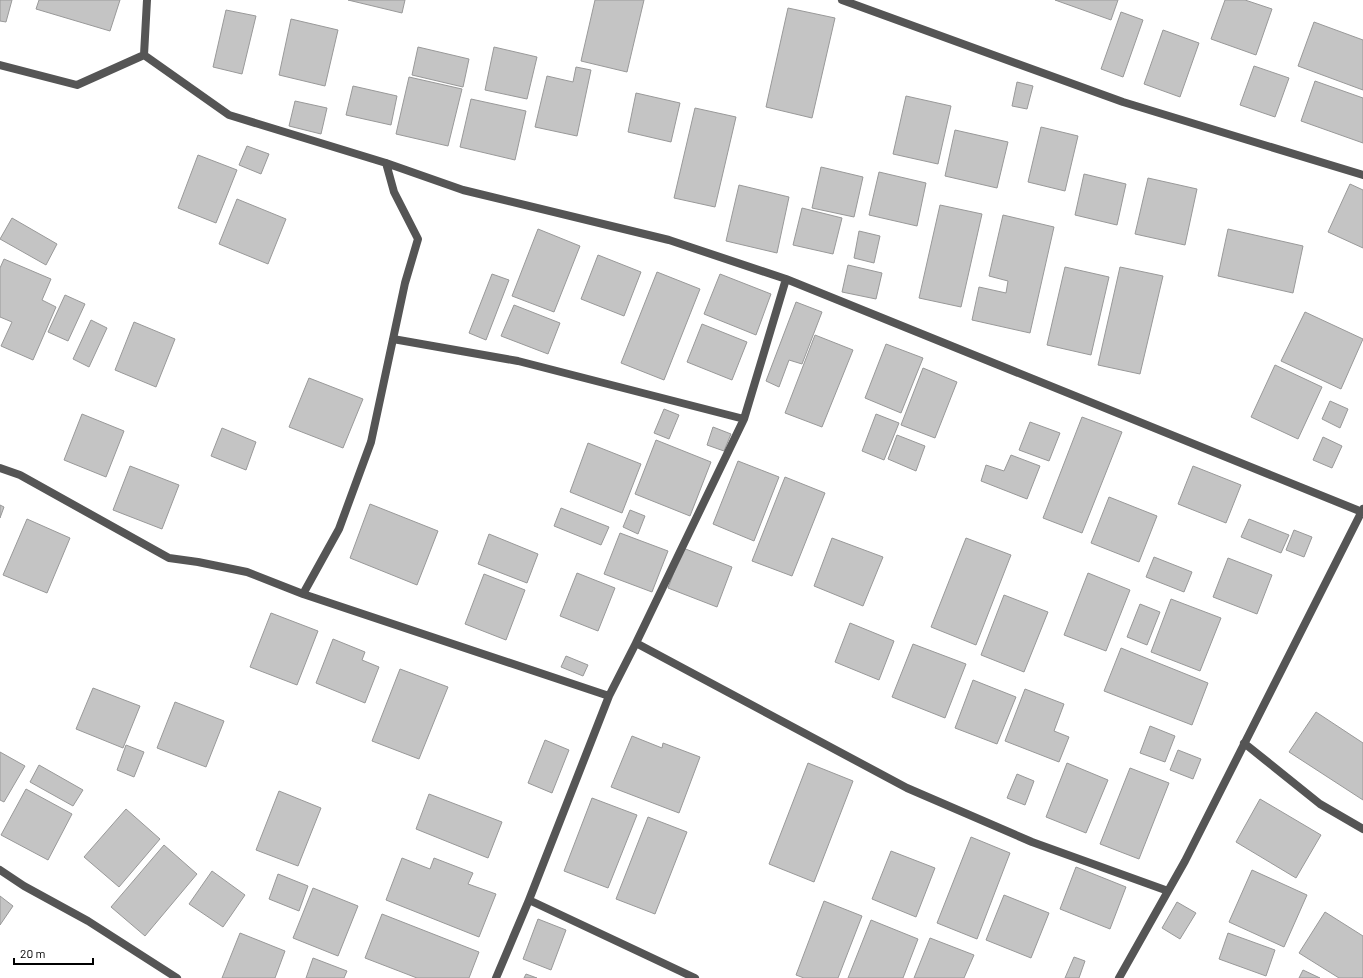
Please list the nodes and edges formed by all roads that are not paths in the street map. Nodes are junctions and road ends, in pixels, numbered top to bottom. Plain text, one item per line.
1 (147, 0) edge
2 (842, 0) edge
3 (144, 55) junction
4 (0, 65) edge
5 (386, 164) junction
6 (1363, 176) edge
7 (786, 279) junction
8 (393, 339) junction
9 (744, 419) junction
10 (0, 468) edge
11 (1362, 511) edge
12 (304, 594) junction
13 (636, 643) junction
14 (609, 696) junction
15 (1244, 743) junction
16 (1363, 829) edge
17 (0, 870) edge
18 (1168, 891) junction
19 (529, 900) junction
20 (177, 978) edge
21 (496, 978) edge
22 (695, 978) edge
23 (1119, 978) edge

1 - 3 street
2 - 6 street
3 - 4 street
3 - 5 street
5 - 7 street
5 - 8 street
7 - 9 street
7 - 11 street
8 - 9 street
8 - 12 street
9 - 13 street
10 - 12 street
11 - 15 street
12 - 14 street
13 - 14 street
13 - 18 street
14 - 19 street
15 - 16 street
15 - 18 street
17 - 20 street
18 - 23 street
19 - 21 street
19 - 22 street

